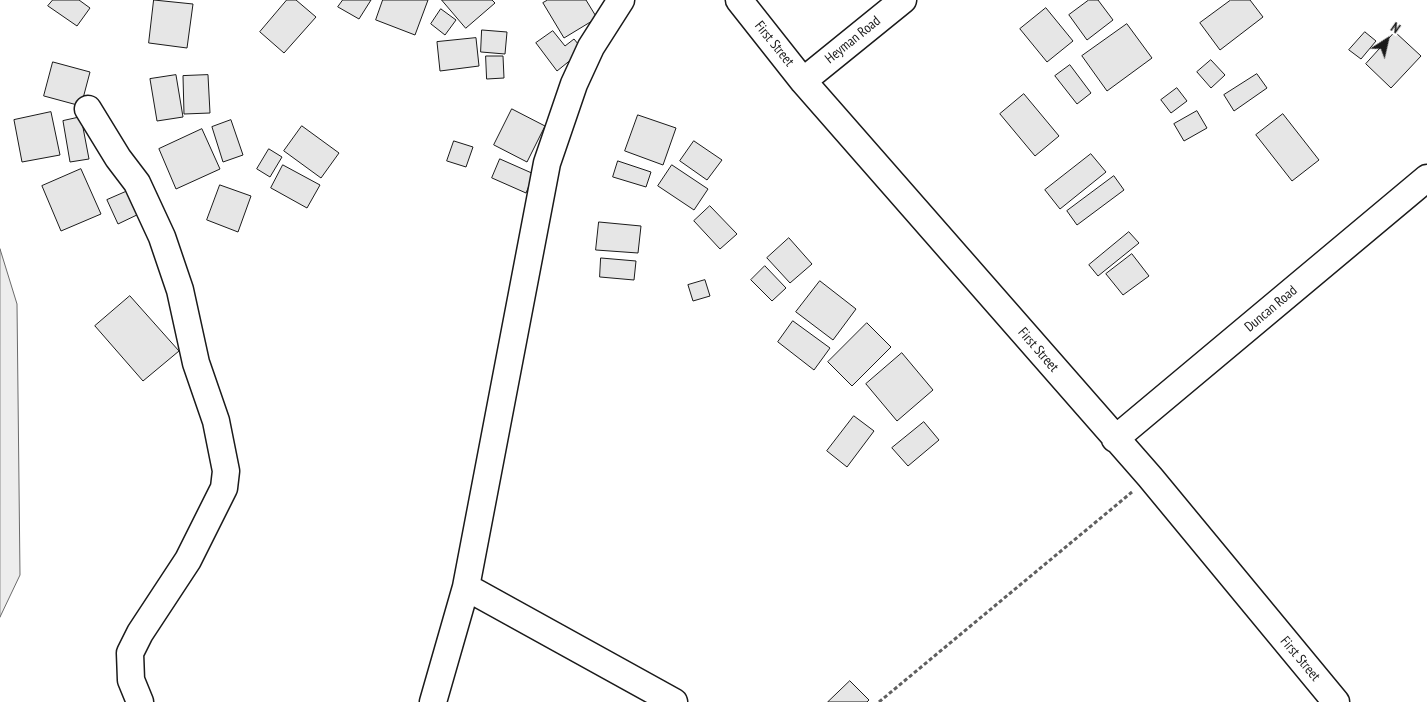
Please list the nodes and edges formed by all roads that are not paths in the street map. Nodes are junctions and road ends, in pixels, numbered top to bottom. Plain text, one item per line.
1 (620, 0) edge
2 (739, 0) edge
3 (903, 0) edge
4 (803, 80) junction
5 (88, 109) dead end
6 (1427, 178) edge
7 (1115, 439) junction
8 (466, 587) junction
9 (140, 702) edge
10 (433, 702) edge
11 (674, 702) edge
12 (1336, 702) edge

1 - 8 street
2 - 4 street, First Street
3 - 4 street, Heyman Road
4 - 7 street, First Street
5 - 9 street
6 - 7 street, Duncan Road
7 - 12 street, First Street
8 - 10 street
8 - 11 street

